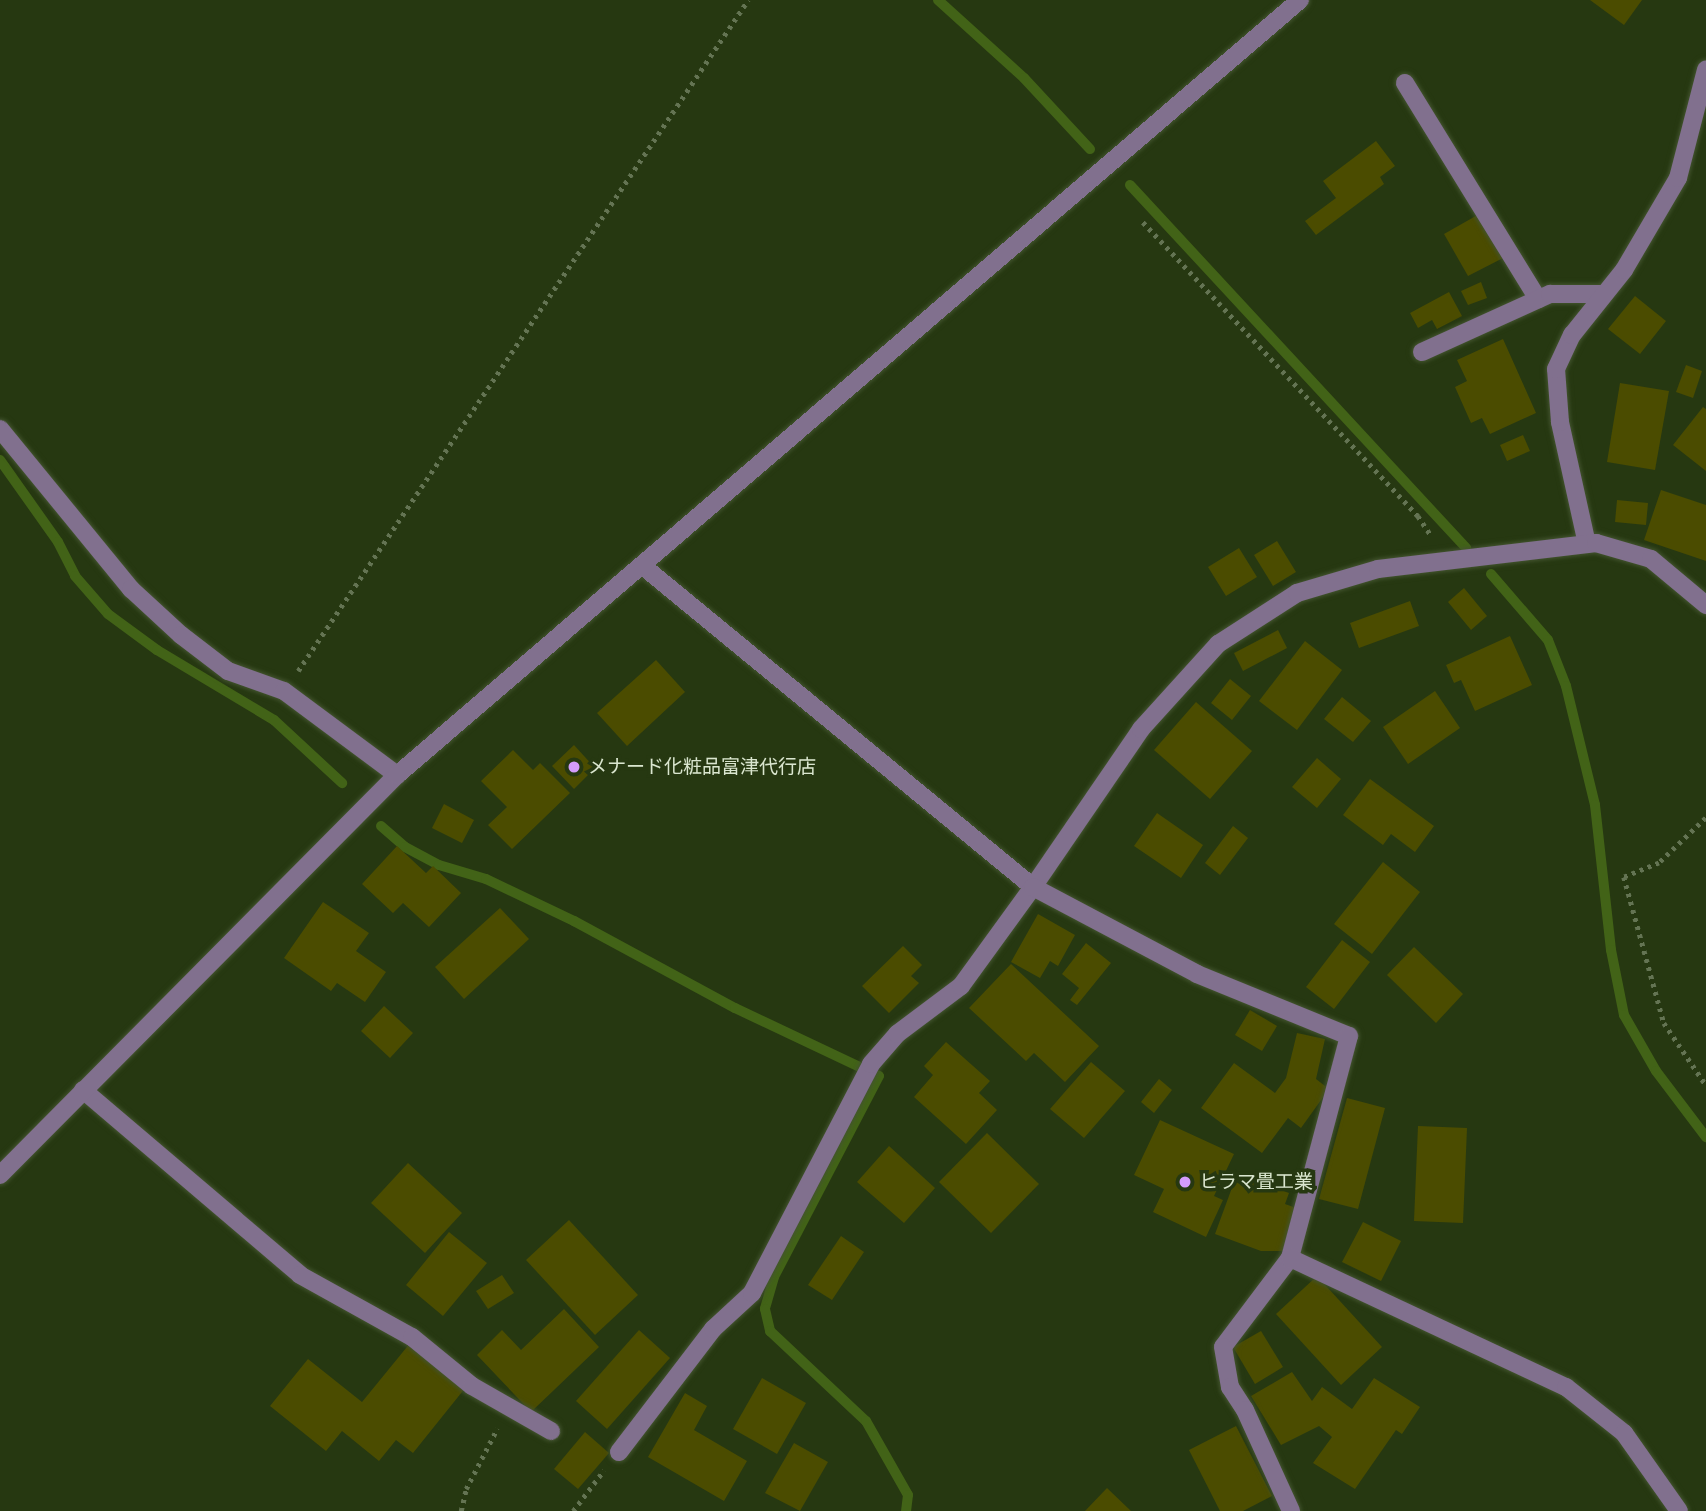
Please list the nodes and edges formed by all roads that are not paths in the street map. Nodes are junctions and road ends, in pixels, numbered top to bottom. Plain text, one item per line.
1 (1300, 0) edge
2 (1706, 69) edge
3 (1405, 83) dead end
4 (1604, 295) junction
5 (1538, 299) junction
6 (1422, 352) dead end
7 (0, 429) edge
8 (1587, 544) junction
9 (644, 567) junction
10 (1706, 605) edge
11 (397, 775) junction
12 (1034, 887) junction
13 (83, 1090) junction
14 (0, 1175) edge
15 (1290, 1258) junction
16 (551, 1431) dead end
17 (619, 1452) road end
18 (1291, 1511) edge
19 (1679, 1511) edge

1 - 9 street
2 - 4 street
3 - 5 street
4 - 5 street
4 - 8 street
5 - 6 street
7 - 11 street
8 - 10 street
8 - 12 street
9 - 11 street
9 - 12 street
11 - 13 street
12 - 15 street
12 - 17 street
13 - 14 street
13 - 16 street
15 - 18 street
15 - 19 street

